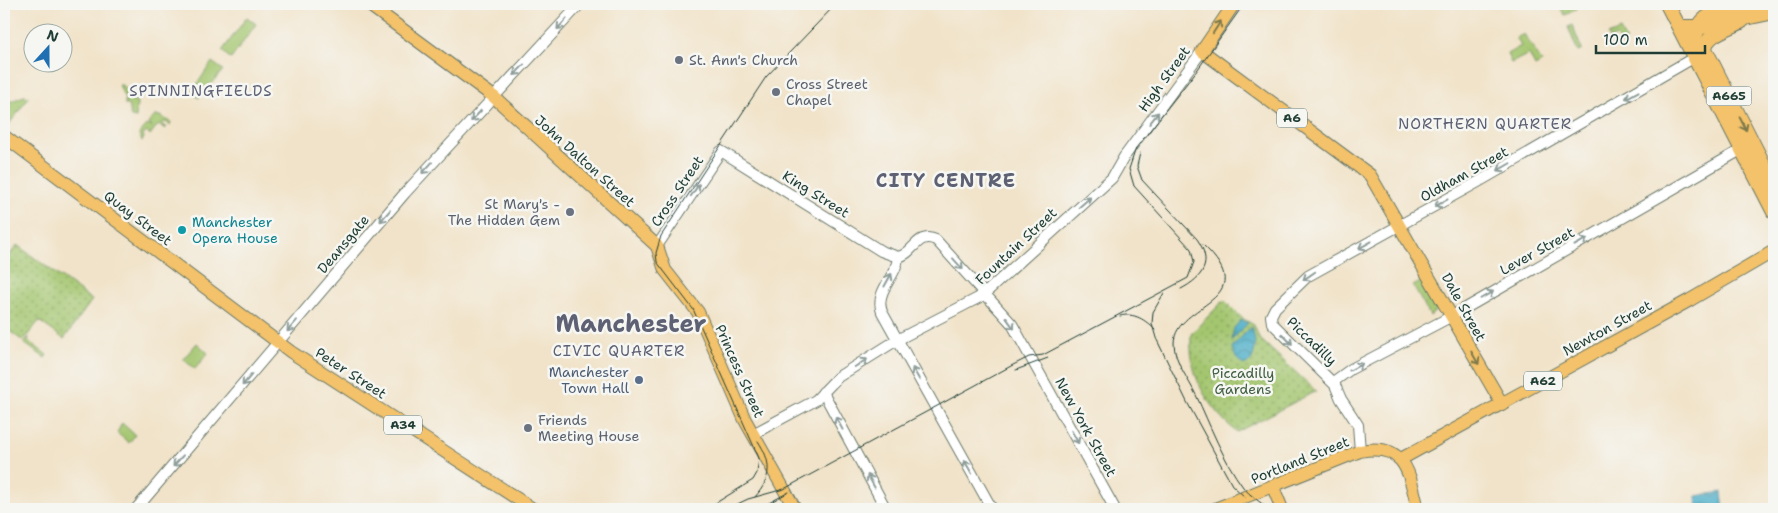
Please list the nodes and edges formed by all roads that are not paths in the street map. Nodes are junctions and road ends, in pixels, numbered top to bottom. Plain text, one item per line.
1 (580, 4) edge
2 (1234, 4) edge
3 (1667, 4) edge
4 (1752, 4) edge
5 (373, 6) edge
6 (1774, 12) edge
7 (1742, 21) junction
8 (1680, 27) junction
9 (1699, 27) junction
10 (1202, 51) junction
11 (1700, 53) junction
12 (494, 97) junction
13 (4, 136) edge
14 (1748, 146) junction
15 (721, 151) joint
16 (1116, 170) joint
17 (1774, 185) edge
18 (1774, 212) edge
19 (1401, 225) junction
20 (657, 246) junction
21 (1774, 250) edge
22 (898, 257) junction
23 (984, 293) junction
24 (1276, 306) joint
25 (1452, 316) junction
26 (897, 340) junction
27 (278, 342) junction
28 (1333, 382) junction
29 (823, 392) junction
30 (1502, 404) junction
31 (753, 434) junction
32 (1355, 454) junction
33 (1399, 457) junction
34 (1273, 488) junction
35 (529, 508) edge
36 (136, 509) edge
37 (795, 509) edge
38 (886, 509) edge
39 (992, 509) edge
40 (1115, 509) edge
41 (1216, 509) edge
42 (1282, 509) edge
43 (1418, 509) edge

1 -> 12 street, Deansgate
10 -> 2 main road, High Street
3 - 8 highway, A665
4 - 9 highway
5 - 12 main road, John Dalton Street
6 - 7 highway
7 - 9 highway
7 - 11 highway
8 - 9 highway
8 - 11 highway, A665
9 - 11 highway
16 -> 10 street, High Street
10 - 19 main road, A6
11 - 14 highway, A665
11 -> 19 street, Oldham Street
12 - 20 main road, John Dalton Street
12 -> 27 street, Deansgate
13 - 27 main road, Quay Street / A34
14 - 17 highway, A665
14 - 18 highway, A665
25 -> 14 street, Lever Street
20 -> 15 street, Cross Street
15 - 22 street, King Street
23 -> 16 street, Fountain Street
19 -> 24 street, Oldham Street
19 - 25 main road, Dale Street / A6
20 - 31 main road, Princess Street
21 - 30 main road, Newton Street / A62
22 -> 23 street, New York Street
26 -> 22 street
23 - 26 street, Fountain Street
23 -> 40 street, New York Street
24 -> 28 street, Piccadilly
28 -> 25 street, Lever Street
25 -> 30 main road, Dale Street / A6
29 -> 26 street, Fountain Street
39 -> 26 street
27 - 35 main road, Peter Street / A34
27 -> 36 street, Deansgate
28 - 32 street, Piccadilly
29 - 31 street, Fountain Street
38 -> 29 street
30 - 33 main road, Newton Street / A62
31 - 37 main road, Princess Street
32 - 33 main road, Portland Street
32 - 34 main road, Portland Street
33 - 43 main road
34 - 41 main road, Portland Street
34 - 42 main road

